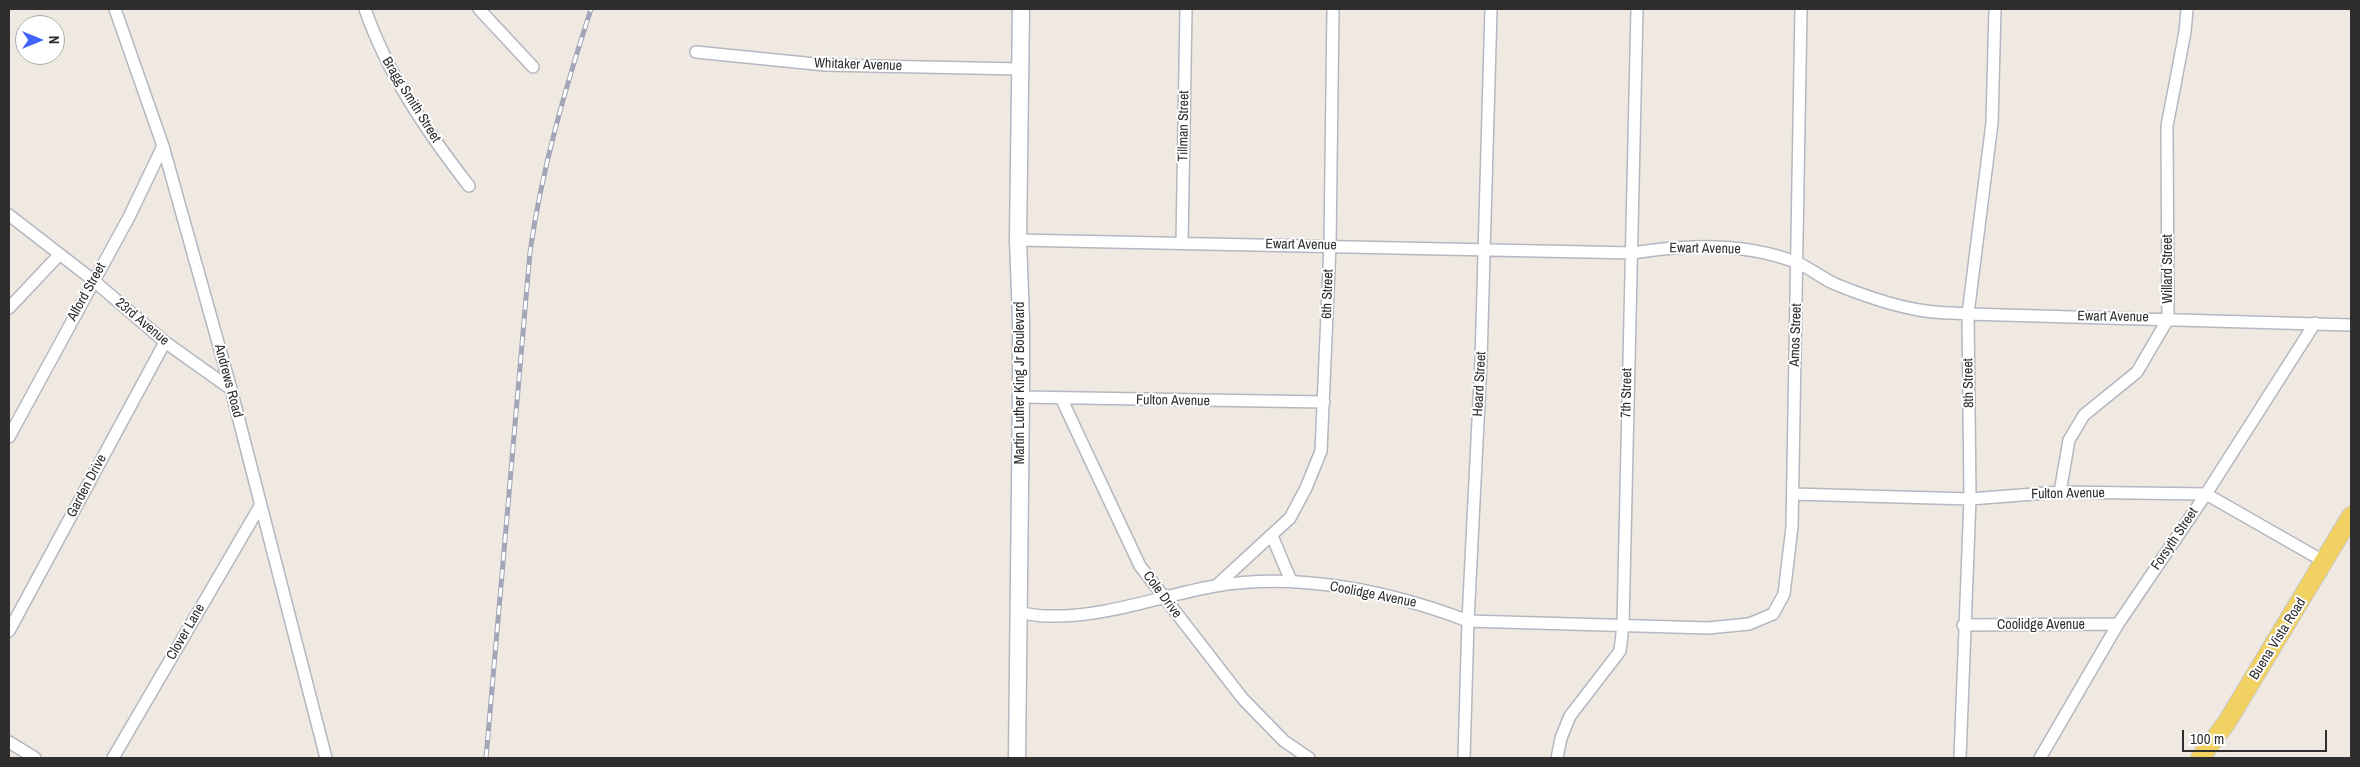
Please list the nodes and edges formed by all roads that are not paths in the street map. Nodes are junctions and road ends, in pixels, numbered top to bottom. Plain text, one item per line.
1 (115, 9) edge
2 (365, 9) edge
3 (479, 9) edge
4 (1021, 9) edge
5 (1186, 9) edge
6 (1333, 9) edge
7 (1491, 9) edge
8 (1638, 9) edge
9 (1801, 9) edge
10 (1995, 9) edge
11 (2187, 9) edge
12 (696, 52) dead end
13 (533, 67) dead end
14 (1020, 69) junction
15 (163, 146) junction
16 (470, 186) dead end
17 (9, 214) edge
18 (1018, 240) junction
19 (1182, 243) junction
20 (1330, 246) junction
21 (1485, 249) junction
22 (1633, 253) junction
23 (59, 255) junction
24 (1798, 263) junction
25 (93, 280) junction
26 (9, 308) edge
27 (1968, 314) junction
28 (2168, 319) junction
29 (2315, 323) junction
30 (2351, 325) edge
31 (165, 342) junction
32 (230, 389) junction
33 (1021, 397) junction
34 (1062, 400) junction
35 (1324, 402) junction
36 (9, 437) edge
37 (2060, 492) junction
38 (1793, 494) junction
39 (2206, 494) junction
40 (1970, 499) junction
41 (260, 506) junction
42 (2351, 516) edge
43 (1272, 536) junction
44 (2325, 562) junction
45 (1291, 581) junction
46 (1216, 586) junction
47 (1163, 598) junction
48 (1017, 612) junction
49 (1468, 621) junction
50 (2118, 624) junction
51 (1623, 625) junction
52 (1963, 625) junction
53 (1730, 626) joint
54 (9, 631) edge
55 (9, 742) edge
56 (35, 758) edge
57 (113, 758) edge
58 (326, 758) edge
59 (1017, 758) edge
60 (1309, 758) edge
61 (1464, 758) edge
62 (1558, 758) edge
63 (1960, 758) edge
64 (2040, 758) edge
65 (2200, 758) edge

1 - 15 street, Andrews Road
2 - 16 street, Bragg Smith Street
3 - 13 street
4 - 14 main road, Martin Luther King Jr Boulevard
5 - 19 street, Tillman Street
6 - 20 street, 6th Street
7 - 21 street, Heard Street
8 - 22 street, 7th Street
9 - 24 street, Amos Street
10 - 27 street, 8th Street
11 - 28 street, Willard Street
12 - 14 street, Whitaker Avenue
14 - 18 main road, Martin Luther King Jr Boulevard
15 - 25 street, Alford Street
15 - 32 street, Andrews Road
17 - 23 street, 23rd Avenue
18 - 19 street, Ewart Avenue
18 - 33 main road, Martin Luther King Jr Boulevard
19 - 20 street, Ewart Avenue
20 - 21 street, Ewart Avenue
20 - 35 street, 6th Street
21 - 22 street, Ewart Avenue
21 - 49 street, Heard Street
22 - 24 street, Ewart Avenue
22 - 51 street, 7th Street
23 - 25 street, 23rd Avenue
23 - 26 street
24 - 27 street, Ewart Avenue
24 - 38 street, Amos Street
25 - 31 street, 23rd Avenue
25 - 36 street, Alford Street
27 - 28 street, Ewart Avenue
27 - 40 street, 8th Street
28 - 29 street, Ewart Avenue
28 - 37 street, Willard Street
29 - 30 street, Ewart Avenue
29 - 39 street, Forsyth Street
31 - 32 street, 23rd Avenue
31 - 54 street, Garden Drive
32 - 41 street, Andrews Road
33 - 34 street, Fulton Avenue
33 - 48 main road, Martin Luther King Jr Boulevard
34 - 35 street, Fulton Avenue
34 - 47 street, Cole Drive
35 - 43 street, 6th Street
37 - 39 street, Fulton Avenue
37 - 40 street, Fulton Avenue
38 - 40 street, Fulton Avenue
38 - 53 street, Amos Street
39 - 44 street, Fulton Avenue
39 - 50 street, Forsyth Street
40 - 52 street, 8th Street
41 - 57 street, Clover Lane
41 - 58 street, Andrews Road
42 - 44 main road, Buena Vista Road
43 - 45 street
43 - 46 street, 6th Street
44 - 65 main road, Buena Vista Road
45 - 46 street, Coolidge Avenue
45 - 49 street, Coolidge Avenue
46 - 47 street, Coolidge Avenue
47 - 48 street, Coolidge Avenue
47 - 60 street, Cole Drive
48 - 59 main road, Martin Luther King Jr Boulevard
49 - 51 street, Coolidge Avenue
49 - 61 street, Heard Street
50 - 52 street, Coolidge Avenue
50 - 64 street, Forsyth Street
51 - 53 street, Coolidge Avenue
51 - 62 street, 7th Street
52 - 63 street, 8th Street
55 - 56 street

